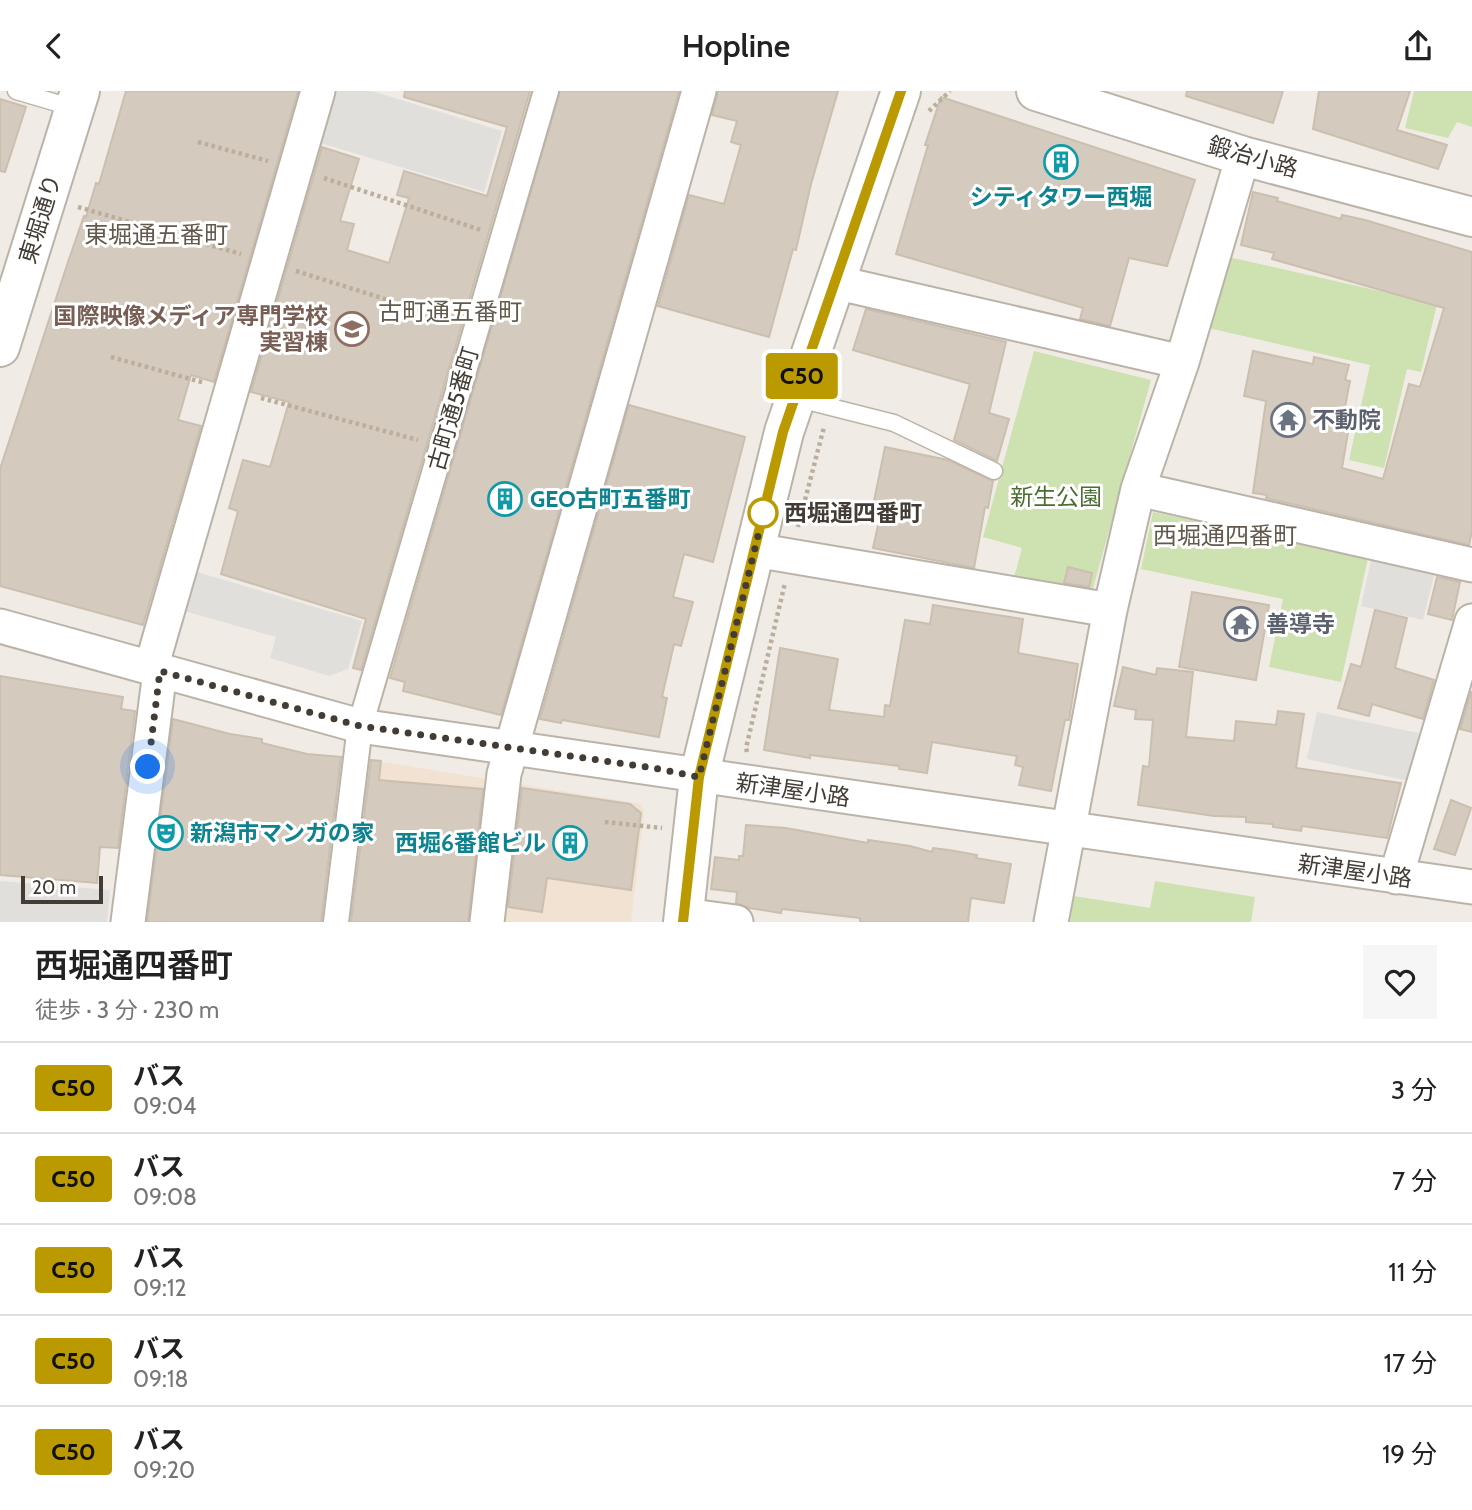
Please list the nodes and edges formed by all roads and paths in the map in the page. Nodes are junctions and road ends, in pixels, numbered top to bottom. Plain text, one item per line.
1 (16, 91) edge
2 (318, 91) edge
3 (546, 91) edge
4 (699, 91) edge
5 (901, 91) edge
6 (1036, 91) edge
7 (78, 100) edge
8 (198, 142) dead end
9 (1243, 156) junction
10 (294, 168) junction
11 (1472, 217) edge
12 (504, 238) junction
13 (834, 282) junction
14 (0, 347) edge
15 (111, 357) dead end
16 (1182, 362) junction
17 (233, 390) junction
18 (795, 398) junction
19 (428, 443) dead end
20 (994, 471) dead end
21 (1138, 489) junction
22 (754, 550) junction
23 (1472, 565) edge
24 (1110, 610) junction
25 (1472, 621) edge
26 (0, 626) edge
27 (155, 669) junction
28 (360, 726) junction
29 (513, 747) junction
30 (699, 777) junction
31 (606, 822) dead end
32 (674, 829) dead end
33 (1068, 829) junction
34 (1396, 877) junction
35 (1472, 887) edge
36 (684, 918) edge
37 (128, 922) edge
38 (336, 922) edge
39 (487, 922) edge
40 (736, 922) edge
41 (1051, 922) edge

1 - 7 lane
2 - 10 street
3 - 12 street, 古町通5番町
4 - 29 street
5 - 13 street
6 - 9 street, 鍛冶小路
7 - 14 street, 東堀通り
8 - 10 path
9 - 11 street, 鍛冶小路
9 - 16 street
10 - 12 path
10 - 17 street
12 - 28 street, 古町通5番町
13 - 16 street
13 - 18 street
15 - 17 path
16 - 21 street
17 - 19 path
17 - 27 street
18 - 20 lane
18 - 22 street
21 - 23 street
21 - 24 street
22 - 24 street
22 - 30 street
24 - 33 street
25 - 34 street
26 - 27 street, 新津屋小路
27 - 28 street, 新津屋小路
27 - 37 street
28 - 29 street, 新津屋小路
28 - 38 street, 古町通5番町
29 - 30 street, 新津屋小路
29 - 39 street
30 - 33 street, 新津屋小路
30 - 36 street
31 - 32 path
33 - 34 street, 新津屋小路
33 - 41 street
34 - 35 street, 新津屋小路
36 - 40 street

